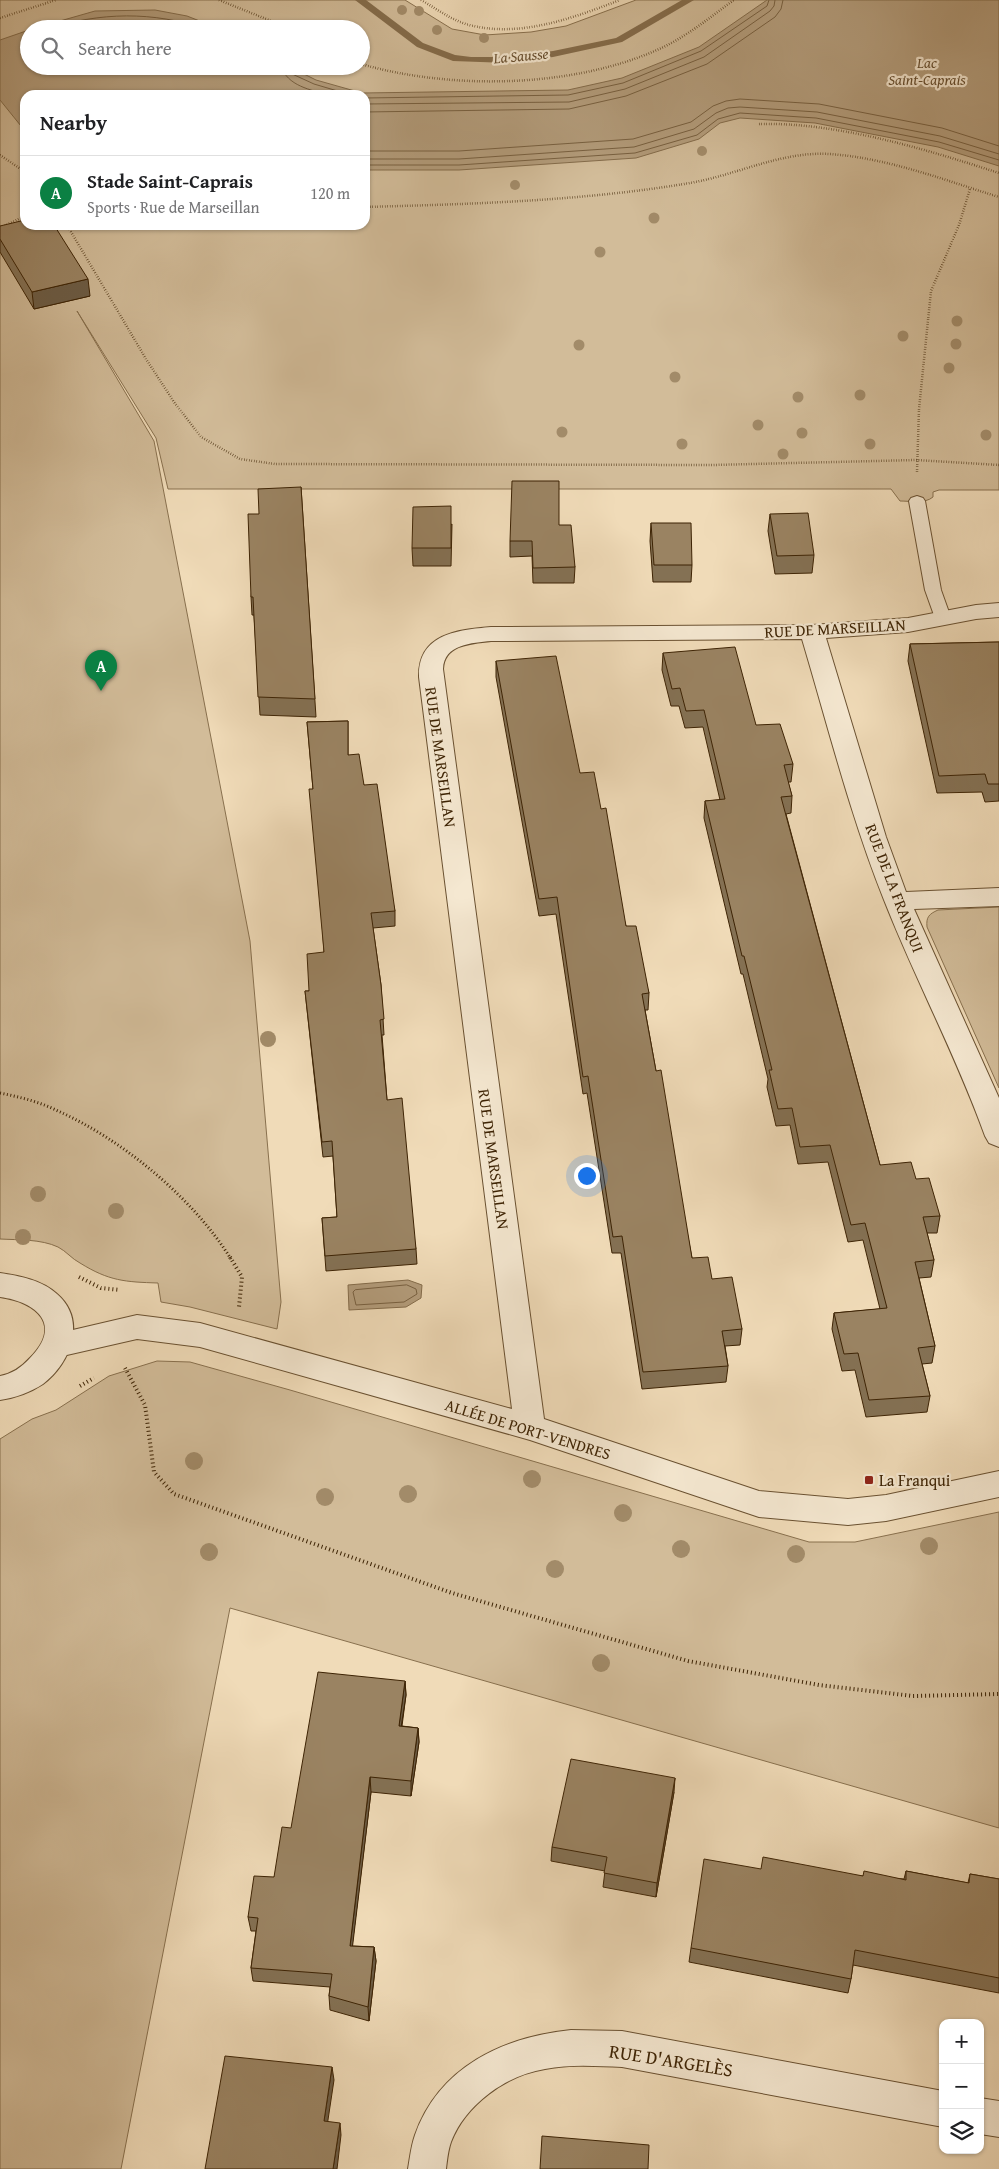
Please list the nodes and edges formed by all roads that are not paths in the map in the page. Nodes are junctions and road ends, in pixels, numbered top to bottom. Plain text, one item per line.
1 (917, 501) road end
2 (999, 610) edge
3 (942, 618) junction
4 (812, 632) junction
5 (999, 897) edge
6 (897, 901) junction
7 (992, 1098) edge
8 (999, 1136) edge
9 (0, 1285) edge
10 (58, 1345) junction
11 (0, 1388) edge
12 (530, 1427) junction
13 (999, 1484) edge
14 (939, 2108) edge
15 (984, 2117) edge
16 (999, 2119) edge
17 (427, 2169) edge

1 - 3 lane
2 - 3 street, RUE DE MARSEILLAN
3 - 4 street, RUE DE MARSEILLAN
4 - 6 street, RUE DE LA FRANQUI
4 - 12 street, RUE DE MARSEILLAN
5 - 6 street
6 - 7 street, RUE DE LA FRANQUI
7 - 8 street, RUE DE LA FRANQUI
9 - 10 street
10 - 11 street
10 - 12 street, ALLÉE DE PORT-VENDRES
12 - 13 street, ALLÉE DE PORT-VENDRES
14 - 17 street, RUE D'ARGELÈS
15 - 16 street

